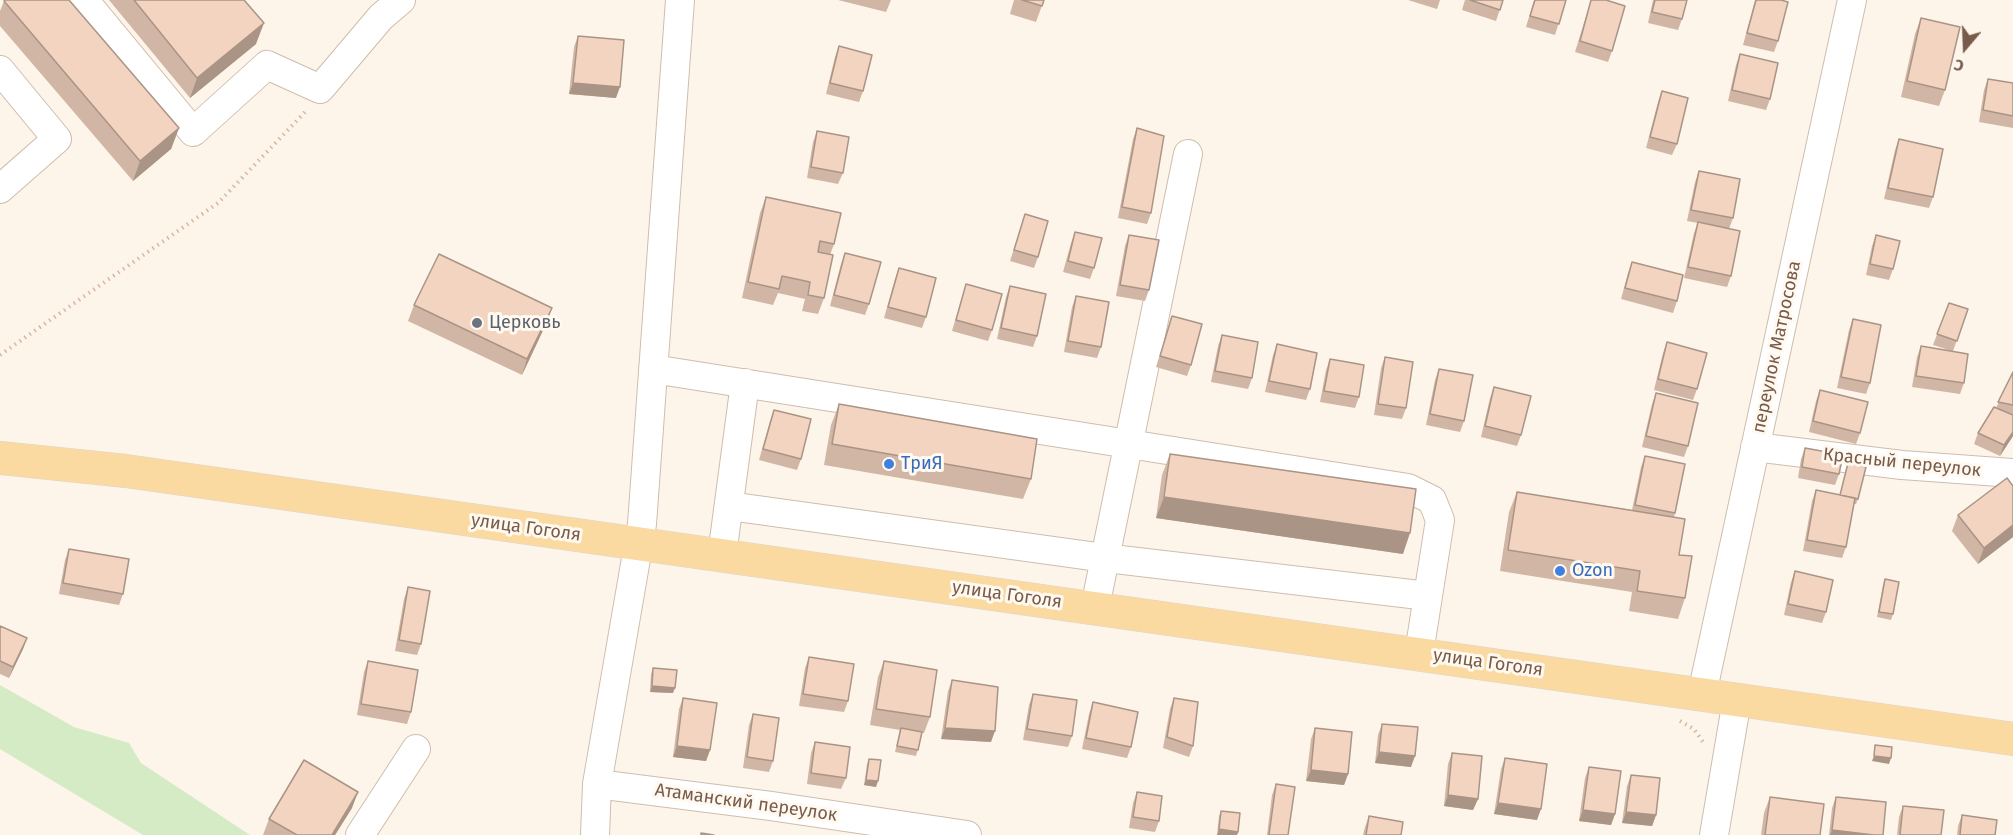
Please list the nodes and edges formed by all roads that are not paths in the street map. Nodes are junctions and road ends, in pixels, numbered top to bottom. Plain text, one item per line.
1 (84, 0) edge
2 (401, 0) edge
3 (680, 0) edge
4 (1852, 0) edge
5 (0, 70) edge
6 (1188, 154) dead end
7 (0, 189) edge
8 (653, 369) junction
9 (746, 383) junction
10 (1129, 445) junction
11 (1755, 447) junction
12 (0, 458) edge
13 (2013, 473) edge
14 (729, 506) junction
15 (639, 544) junction
16 (722, 555) junction
17 (1105, 558) junction
18 (1428, 596) junction
19 (1095, 607) junction
20 (1419, 653) junction
21 (1702, 694) junction
22 (1737, 700) junction
23 (2013, 739) edge
24 (416, 749) dead end
25 (597, 784) junction
26 (360, 835) edge
27 (595, 835) edge
28 (966, 835) edge
29 (1714, 835) edge

1 - 2 street
3 - 8 street
4 - 11 street, переулок Матросова
5 - 7 street
6 - 10 street
8 - 9 street
8 - 15 street
9 - 10 street
9 - 14 street
10 - 17 street
10 - 18 street
11 - 13 street, Красный переулок
11 - 21 street, переулок Матросова
12 - 15 main road, улица Гоголя
14 - 16 street
14 - 17 street
15 - 16 main road, улица Гоголя
15 - 25 street
16 - 19 main road, улица Гоголя
17 - 18 street
17 - 19 street
18 - 20 street
19 - 20 main road, улица Гоголя
20 - 21 main road, улица Гоголя
21 - 22 main road, улица Гоголя
22 - 23 main road, улица Гоголя
22 - 29 street
24 - 26 street
25 - 27 street
25 - 28 street, Атаманский переулок

